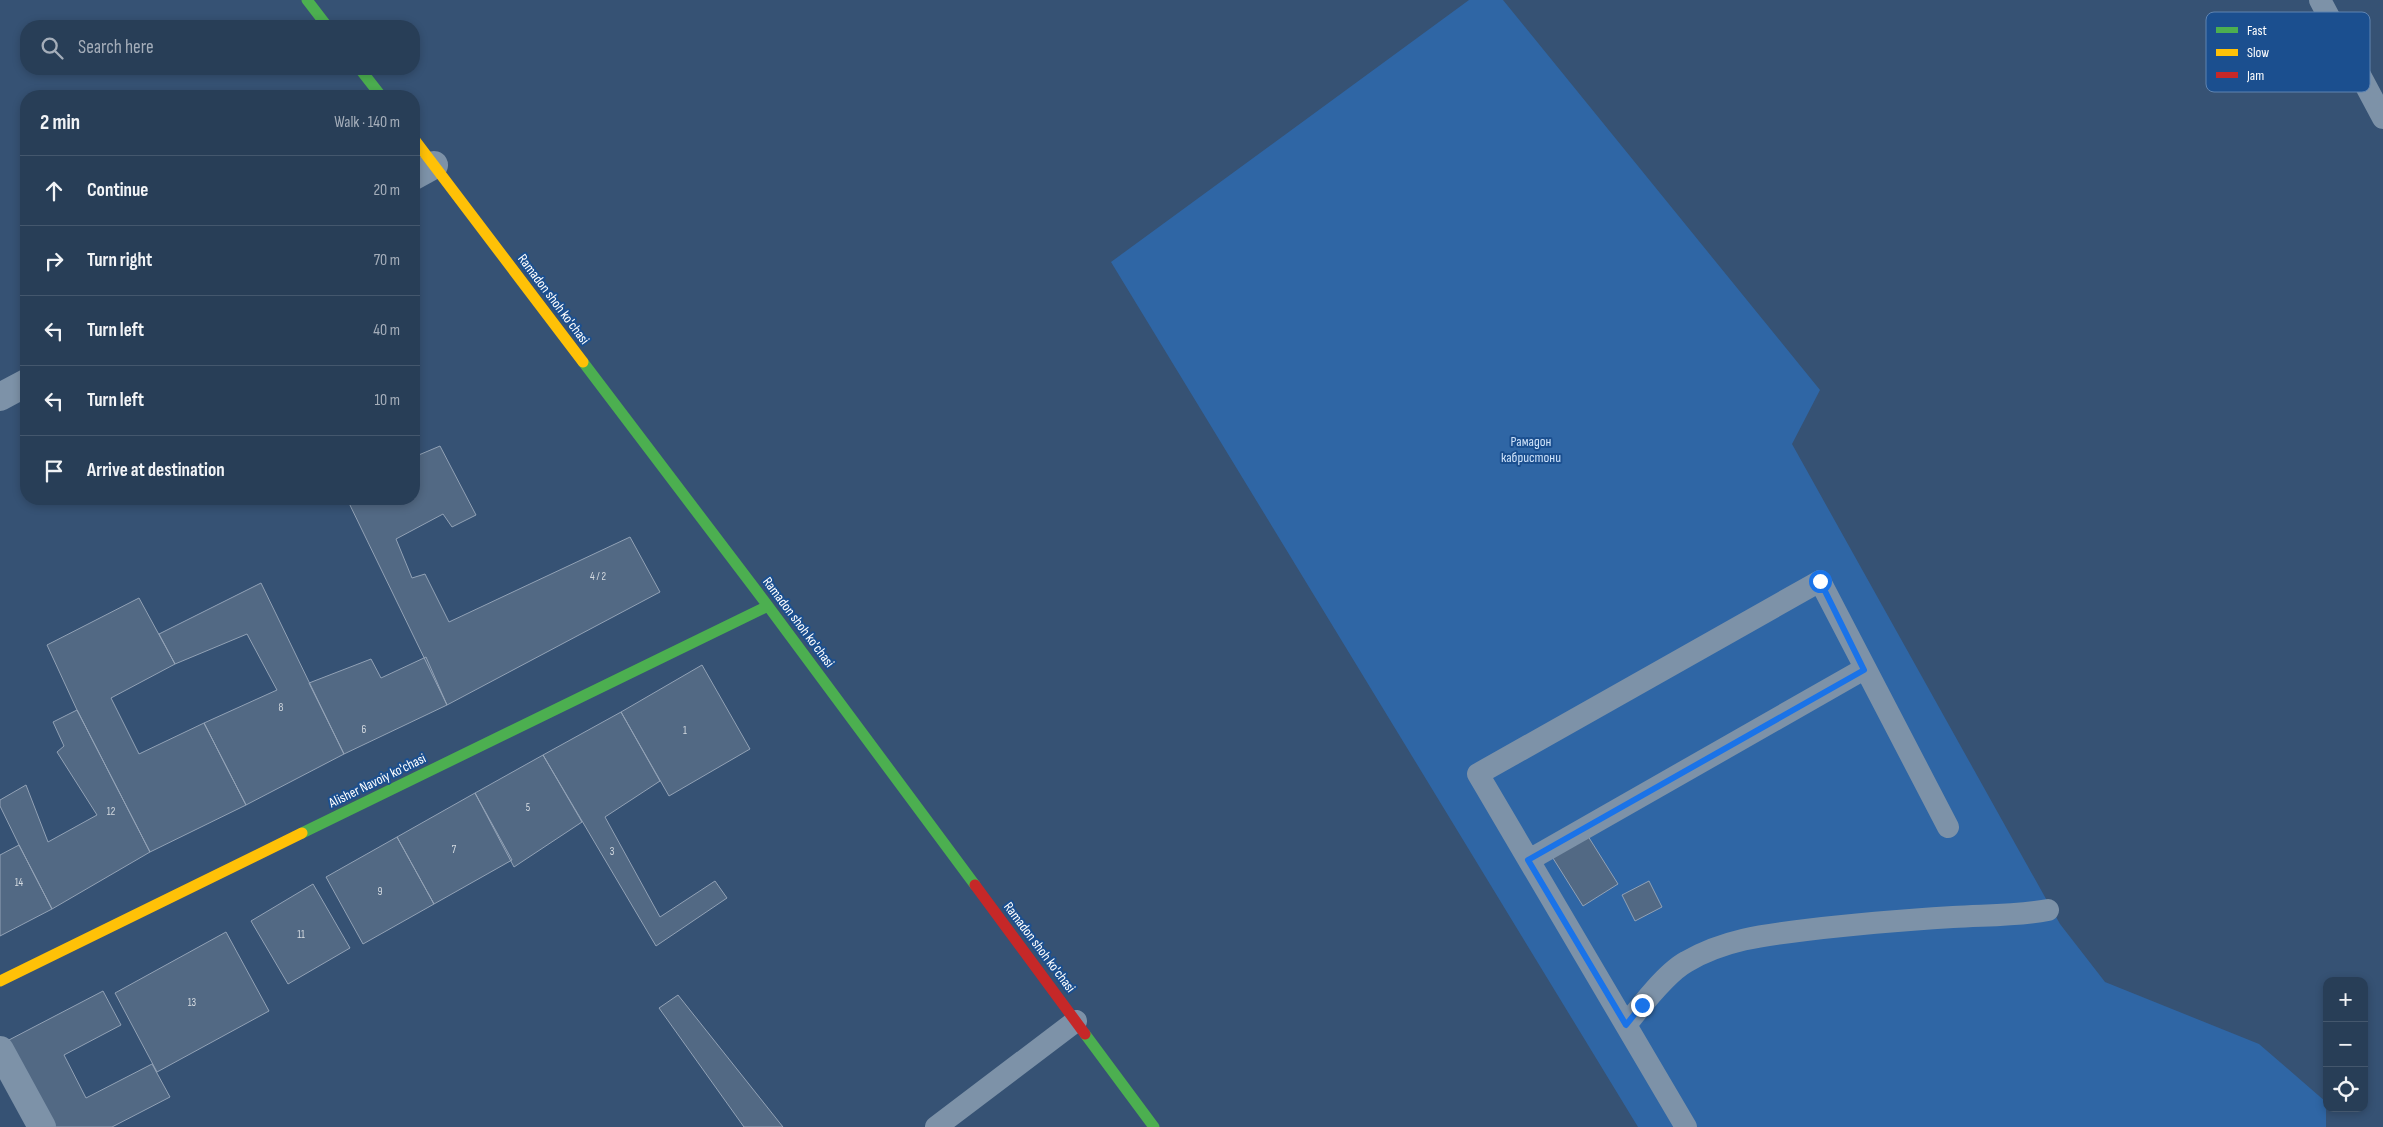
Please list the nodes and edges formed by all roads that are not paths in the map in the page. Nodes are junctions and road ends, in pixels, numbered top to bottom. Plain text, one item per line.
1 (307, 0) edge
2 (2320, 0) edge
3 (2326, 12) edge
4 (322, 20) edge
5 (365, 75) edge
6 (376, 90) edge
7 (2369, 92) edge
8 (2383, 118) edge
9 (420, 158) edge
10 (424, 171) edge
11 (20, 386) edge
12 (0, 397) edge
13 (768, 606) junction
14 (1864, 670) junction
15 (1948, 827) dead end
16 (1528, 860) junction
17 (2048, 910) dead end
18 (0, 980) edge
19 (1076, 1021) junction
20 (1626, 1025) junction
21 (0, 1050) edge
22 (42, 1127) edge
23 (936, 1127) edge
24 (1154, 1127) edge
25 (1686, 1127) edge

1 - 4 main road
2 - 3 lane
5 - 6 main road
7 - 8 lane
9 - 10 main road, Ramadon shoh ko'chasi
10 - 13 main road, Ramadon shoh ko'chasi
11 - 12 street
13 - 18 main road, Alisher Navoiy ko'chasi
13 - 19 main road, Ramadon shoh ko'chasi
14 - 15 lane
14 - 16 lane
14 - 16 lane
16 - 20 lane
17 - 20 lane
19 - 23 lane
19 - 24 main road, Ramadon shoh ko'chasi
20 - 25 lane
21 - 22 street

